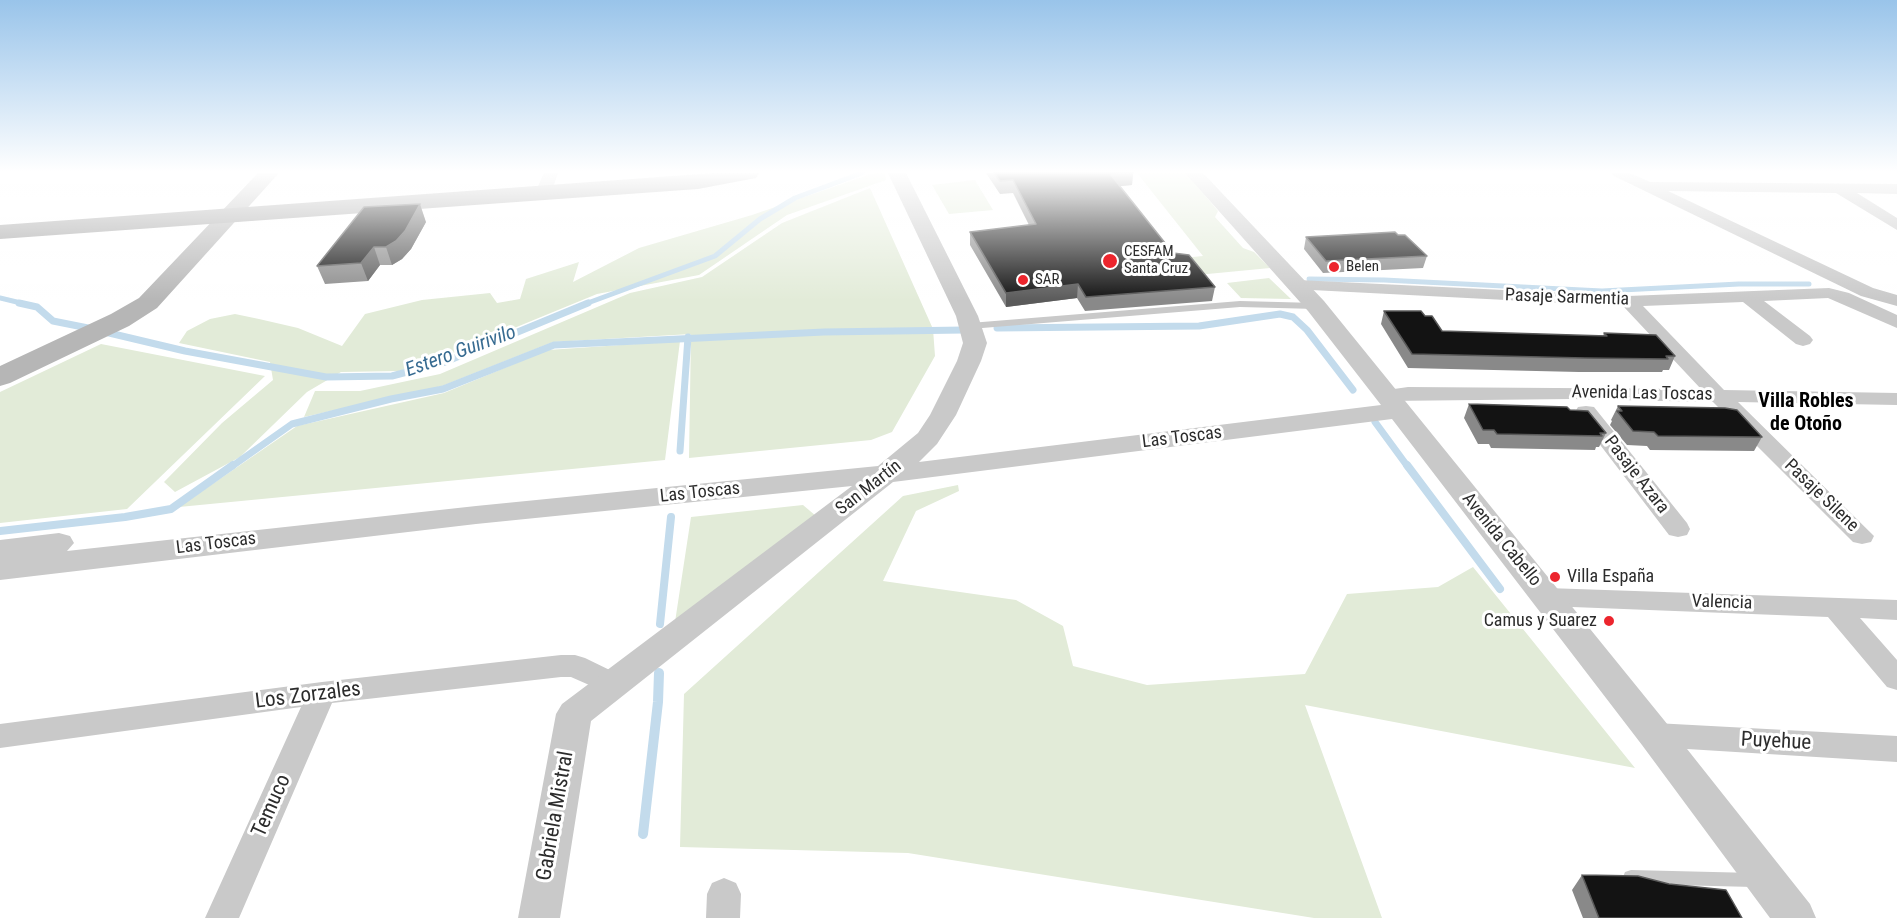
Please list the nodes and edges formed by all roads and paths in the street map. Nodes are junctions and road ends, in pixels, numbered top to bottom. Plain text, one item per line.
1 (238, 216) edge
2 (917, 216) edge
3 (1234, 216) edge
4 (1704, 216) edge
5 (1883, 216) edge
6 (227, 217) junction
7 (1897, 225) edge
8 (0, 232) edge
9 (1897, 289) edge
10 (1307, 295) junction
11 (1749, 298) junction
12 (1628, 301) junction
13 (1869, 301) junction
14 (1897, 301) edge
15 (1897, 322) edge
16 (970, 326) junction
17 (1803, 340) dead end
18 (0, 377) edge
19 (1571, 393) junction
20 (1718, 395) junction
21 (1875, 399) junction
22 (1897, 399) edge
23 (1393, 403) junction
24 (1897, 417) edge
25 (912, 454) junction
26 (889, 474) junction
27 (1678, 529) dead end
28 (1862, 536) dead end
29 (0, 550) edge
30 (0, 569) edge
31 (1547, 597) junction
32 (1835, 608) junction
33 (1897, 610) edge
34 (1897, 679) edge
35 (612, 684) junction
36 (322, 693) junction
37 (574, 714) joint
38 (1655, 735) junction
39 (0, 736) edge
40 (1897, 749) edge
41 (1615, 877) edge
42 (1766, 880) junction
43 (222, 918) edge
44 (539, 918) edge
45 (1796, 918) edge

1 - 6 main road
2 - 16 street, San Martín
3 - 10 street, Avenida Cabello
4 - 13 street
5 - 7 street
6 - 8 main road
6 - 18 main road
9 - 13 street
10 - 12 street, Pasaje Sarmentia
10 - 16 lane
10 - 23 street, Avenida Cabello
11 - 12 street, Pasaje Sarmentia
11 - 13 street, Pasaje Sarmentia
11 - 17 street
12 - 20 street, Pasaje Silene
13 - 14 street
13 - 15 street
16 - 25 street, San Martín
19 - 20 street, Avenida Las Toscas
19 - 23 street, Avenida Las Toscas
19 - 27 street, Pasaje Azara
20 - 21 street, Avenida Las Toscas
20 - 28 street, Pasaje Silene
21 - 22 street, Avenida Las Toscas
21 - 24 street
23 - 25 street, Las Toscas
23 - 26 street, Las Toscas
23 - 31 street, Avenida Cabello
25 - 26 street, San Martín
25 - 29 street, Las Toscas
26 - 30 street, Las Toscas
26 - 35 street, San Martín
31 - 32 street, Valencia
31 - 38 street, Avenida Cabello
32 - 33 street, Valencia
32 - 34 street
35 - 36 street, Los Zorzales
35 - 37 street, San Martín
36 - 39 street, Los Zorzales
36 - 43 street, Temuco
37 - 44 street, Gabriela Mistral
38 - 40 street, Puyehue
38 - 42 street, Avenida Cabello
41 - 42 lane
42 - 45 street, Avenida Cabello

